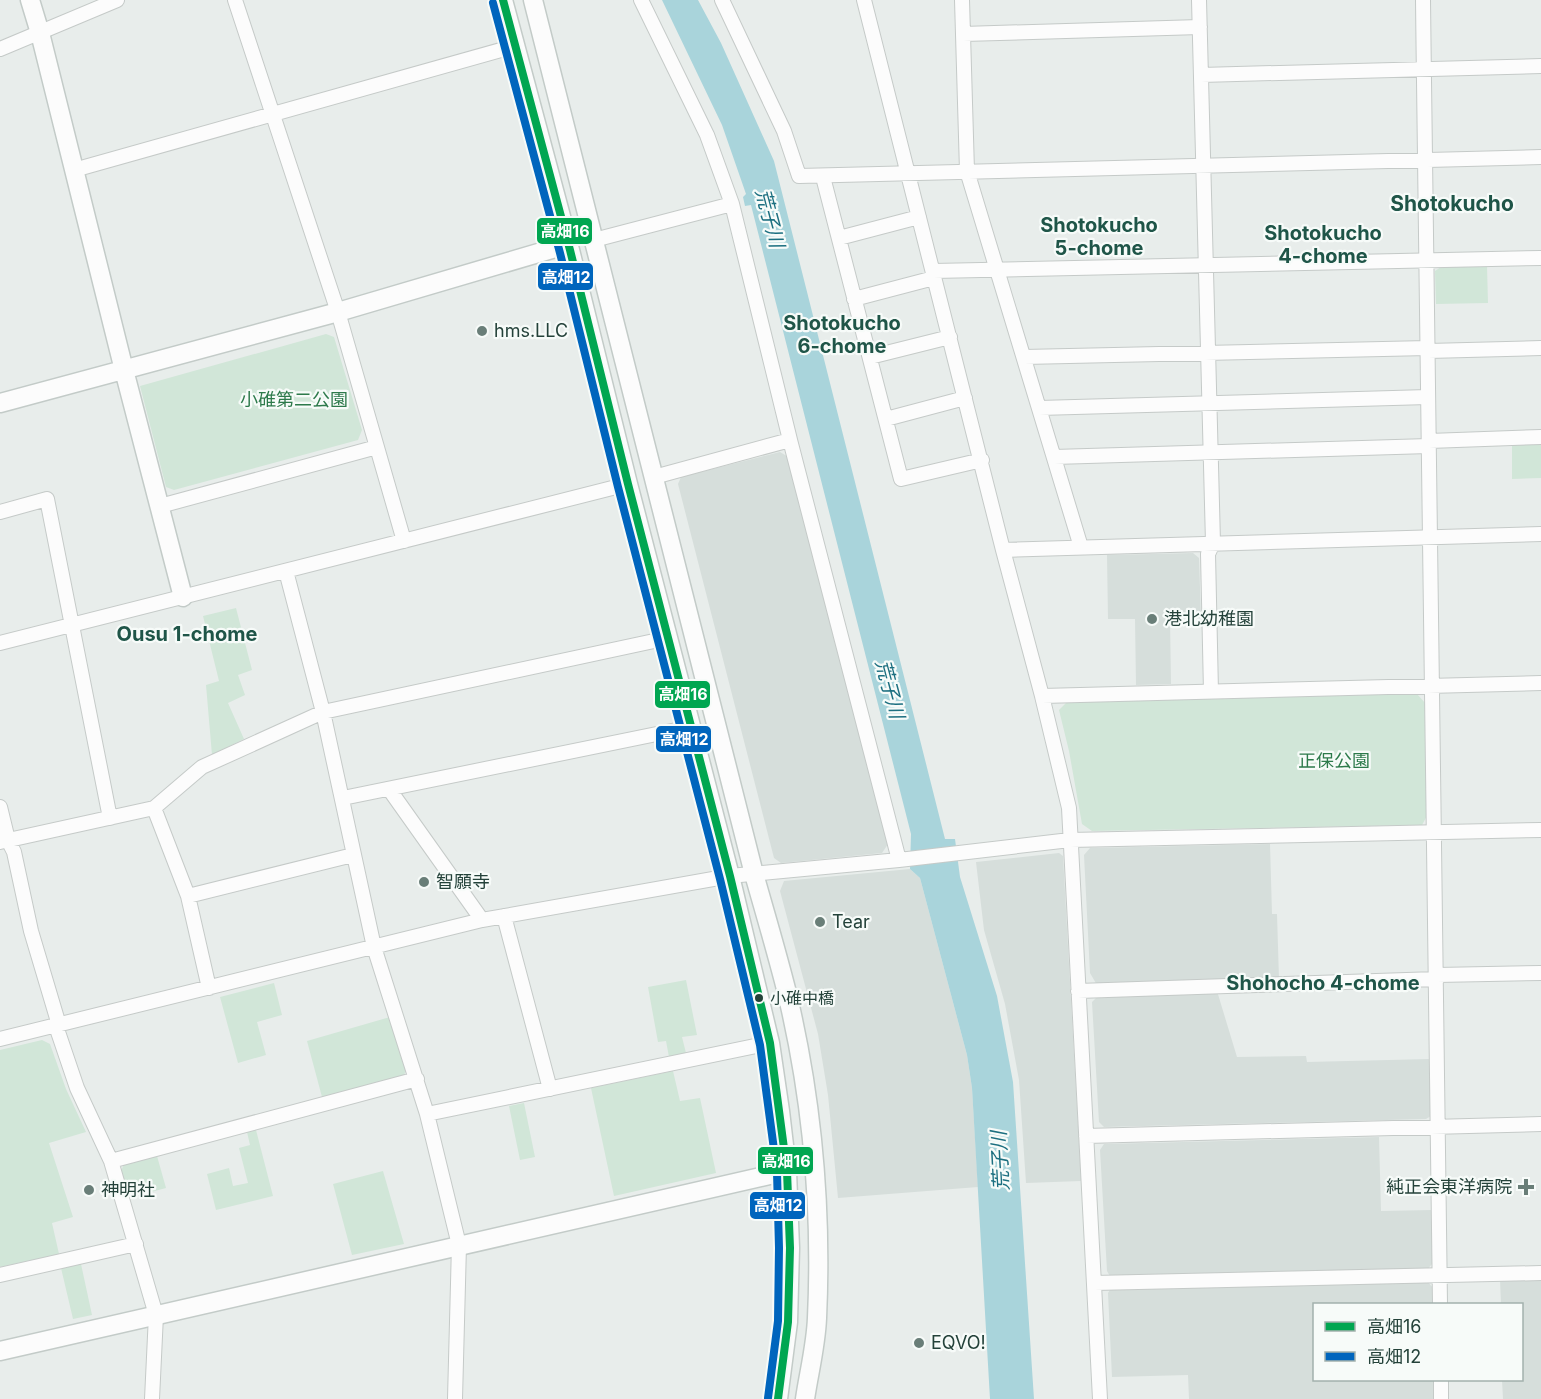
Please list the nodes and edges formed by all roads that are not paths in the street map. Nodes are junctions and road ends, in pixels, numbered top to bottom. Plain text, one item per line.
1 (30, 0) edge
2 (117, 0) edge
3 (235, 0) edge
4 (503, 0) edge
5 (534, 0) edge
6 (641, 0) edge
7 (722, 0) edge
8 (864, 0) edge
9 (962, 0) edge
10 (1199, 0) edge
11 (1423, 0) edge
12 (1200, 27) junction
13 (40, 33) junction
14 (963, 34) junction
15 (515, 46) junction
16 (0, 49) edge
17 (1541, 66) edge
18 (1424, 69) junction
19 (1201, 75) junction
20 (272, 114) junction
21 (1541, 157) edge
22 (1425, 160) junction
23 (1203, 166) junction
24 (74, 170) junction
25 (967, 171) junction
26 (908, 173) junction
27 (823, 177) junction
28 (732, 204) junction
29 (919, 217) junction
30 (838, 238) junction
31 (594, 240) junction
32 (569, 244) junction
33 (1541, 258) edge
34 (1427, 260) junction
35 (1206, 265) junction
36 (997, 270) junction
37 (934, 275) junction
38 (855, 299) junction
39 (338, 312) junction
40 (950, 337) junction
41 (1541, 348) edge
42 (1428, 349) junction
43 (1208, 353) junction
44 (870, 357) junction
45 (1024, 357) junction
46 (124, 370) junction
47 (1428, 397) junction
48 (965, 398) junction
49 (0, 403) edge
50 (1209, 403) junction
51 (1039, 408) junction
52 (886, 419) junction
53 (1541, 437) edge
54 (790, 440) junction
55 (1429, 443) junction
56 (377, 447) junction
57 (1211, 452) junction
58 (1054, 457) junction
59 (982, 460) junction
60 (654, 477) junction
61 (628, 484) junction
62 (160, 506) junction
63 (0, 512) edge
64 (1541, 534) edge
65 (1430, 537) junction
66 (404, 542) junction
67 (1213, 543) junction
68 (1081, 547) junction
69 (1003, 550) junction
70 (286, 571) junction
71 (183, 597) junction
72 (72, 624) junction
73 (668, 638) junction
74 (0, 643) edge
75 (1541, 683) edge
76 (1432, 686) junction
77 (1211, 692) junction
78 (1042, 696) junction
79 (323, 712) junction
80 (691, 727) junction
81 (389, 789) junction
82 (343, 798) junction
83 (0, 807) edge
84 (154, 808) junction
85 (110, 818) junction
86 (1541, 830) edge
87 (1436, 832) junction
88 (1070, 840) junction
89 (4, 841) edge
90 (353, 855) junction
91 (905, 860) junction
92 (754, 874) junction
93 (729, 876) junction
94 (188, 896) junction
95 (504, 916) junction
96 (482, 920) junction
97 (374, 947) junction
98 (1541, 973) edge
99 (1437, 977) junction
100 (209, 988) junction
101 (1078, 991) junction
102 (58, 1025) junction
103 (0, 1039) edge
104 (770, 1043) junction
105 (417, 1079) junction
106 (550, 1089) junction
107 (427, 1114) junction
108 (1541, 1124) edge
109 (1438, 1126) junction
110 (1086, 1136) junction
111 (111, 1161) junction
112 (787, 1171) junction
113 (136, 1244) junction
114 (459, 1245) junction
115 (1541, 1273) edge
116 (0, 1275) edge
117 (1440, 1276) junction
118 (1094, 1283) junction
119 (1440, 1303) edge
120 (156, 1315) junction
121 (0, 1351) edge
122 (1441, 1381) edge
123 (152, 1399) edge
124 (455, 1399) edge
125 (778, 1399) edge
126 (806, 1399) edge
127 (1100, 1399) edge
128 (1441, 1399) edge

1 - 13 street
2 - 13 street
3 - 20 street
4 - 15 street
5 - 31 street
6 - 28 street
7 - 27 street
8 - 26 street
9 - 14 street
10 - 12 street
11 - 18 street
12 - 14 street
12 - 19 street
13 - 16 street
13 - 24 street
14 - 25 street
15 - 20 street
15 - 32 street
17 - 18 street
18 - 19 street
18 - 22 street
19 - 23 street
20 - 24 street
20 - 39 street
21 - 22 street
22 - 23 street
22 - 34 street
23 - 25 street
23 - 35 street
24 - 46 street
25 - 26 street
25 - 36 street
26 - 27 street
26 - 29 street
27 - 30 street
28 - 31 street
28 - 54 street
29 - 30 street
29 - 37 street
30 - 38 street
31 - 60 street
32 - 39 street
32 - 61 street
33 - 34 street
34 - 35 street
34 - 42 street
35 - 36 street
35 - 43 street
36 - 37 street
36 - 45 street
37 - 38 street
37 - 40 street
38 - 44 street
39 - 46 street
39 - 56 street
40 - 44 street
40 - 48 street
41 - 42 street
42 - 43 street
42 - 47 street
43 - 45 street
43 - 50 street
44 - 52 street
45 - 51 street
46 - 49 street
46 - 62 street
47 - 50 street
47 - 55 street
48 - 52 street
48 - 59 street
50 - 51 street
50 - 57 street
51 - 58 street
52 - 59 street
53 - 55 street
54 - 60 street
54 - 91 street
55 - 57 street
55 - 65 street
56 - 62 street
56 - 66 street
57 - 58 street
57 - 67 street
58 - 68 street
59 - 69 street
60 - 92 street
61 - 66 street
61 - 73 street
62 - 71 street
63 - 72 street
64 - 65 street
65 - 67 street
65 - 76 street
66 - 70 street
67 - 68 street
67 - 77 street
68 - 69 street
69 - 78 street
70 - 71 street
70 - 79 street
71 - 72 street
72 - 74 street
72 - 85 street
73 - 79 street
73 - 80 street
75 - 76 street
76 - 77 street
76 - 87 street
77 - 78 street
78 - 88 street
79 - 82 street
79 - 84 street
80 - 81 street
80 - 93 street
81 - 82 street
81 - 96 street
82 - 90 street
83 - 89 street
84 - 85 street
84 - 94 street
85 - 89 street
86 - 87 street
87 - 88 street
87 - 99 street
88 - 91 street
88 - 101 street
89 - 102 street
90 - 94 street
90 - 97 street
91 - 92 street
92 - 93 street
92 - 126 street
93 - 95 street
93 - 104 street
94 - 100 street
95 - 96 street
95 - 106 street
96 - 97 street
97 - 100 street
97 - 105 street
98 - 99 street
99 - 101 street
99 - 109 street
100 - 102 street
101 - 110 street
102 - 103 street
102 - 111 street
104 - 106 street
104 - 112 street
105 - 107 street
105 - 111 street
106 - 107 street
107 - 114 street
108 - 109 street
109 - 110 street
109 - 117 street
110 - 118 street
111 - 113 street
112 - 114 street
112 - 125 street
113 - 116 street
113 - 120 street
114 - 120 street
114 - 124 street
115 - 117 street
117 - 118 street
117 - 119 street
118 - 127 street
120 - 121 street
120 - 123 street
122 - 128 street

